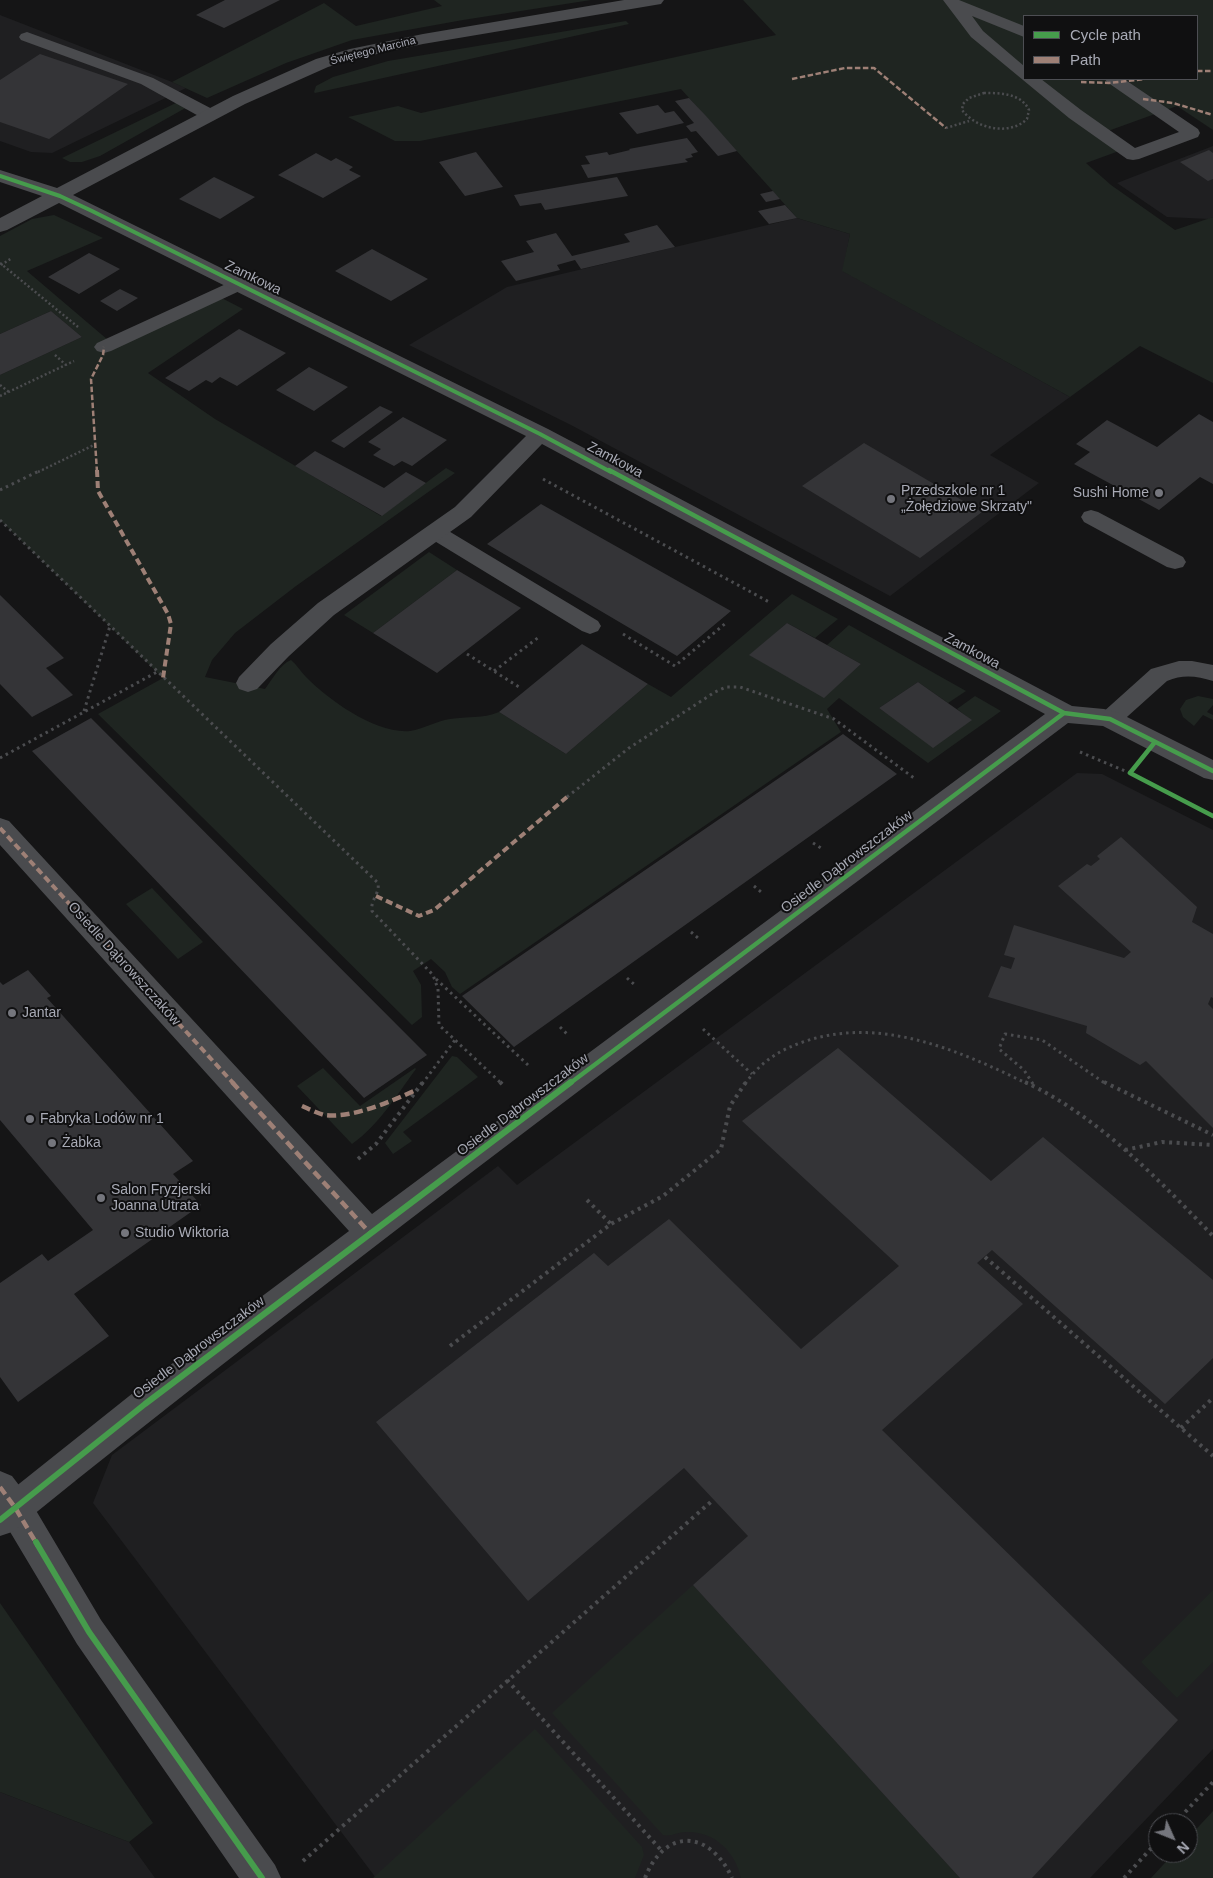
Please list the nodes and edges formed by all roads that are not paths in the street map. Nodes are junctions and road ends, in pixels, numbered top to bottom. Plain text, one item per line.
1 (655, 0) edge
2 (953, 2) edge
3 (1023, 32) edge
4 (27, 38) dead end
5 (1023, 73) edge
6 (1032, 80) edge
7 (1114, 80) edge
8 (210, 115) junction
9 (0, 176) edge
10 (60, 196) junction
11 (0, 226) edge
12 (239, 284) junction
13 (104, 347) road end
14 (540, 434) junction
15 (1091, 517) dead end
16 (435, 532) junction
17 (1175, 562) dead end
18 (590, 626) dead end
19 (1208, 671) edge
20 (248, 683) dead end
21 (1064, 713) junction
22 (1110, 719) junction
23 (1213, 771) edge
24 (0, 828) edge
25 (370, 1233) junction
26 (5, 1506) edge
27 (262, 1878) edge

1 - 8 street, Świętego Marcina
2 - 3 lane
2 - 5 lane
4 - 8 lane
6 - 7 lane
8 - 10 street, Świętego Marcina
9 - 10 street, Zamkowa
10 - 11 street, Świętego Marcina
10 - 12 street, Zamkowa
12 - 13 lane
12 - 14 street, Zamkowa
14 - 16 street
14 - 21 street, Zamkowa
15 - 17 lane
16 - 18 lane
16 - 20 street
19 - 22 lane
21 - 22 street, Zamkowa
21 - 25 street, Osiedle Dąbrowszczaków
22 - 23 street, Zamkowa
24 - 25 street, Osiedle Dąbrowszczaków
25 - 26 street, Osiedle Dąbrowszczaków
26 - 27 street

